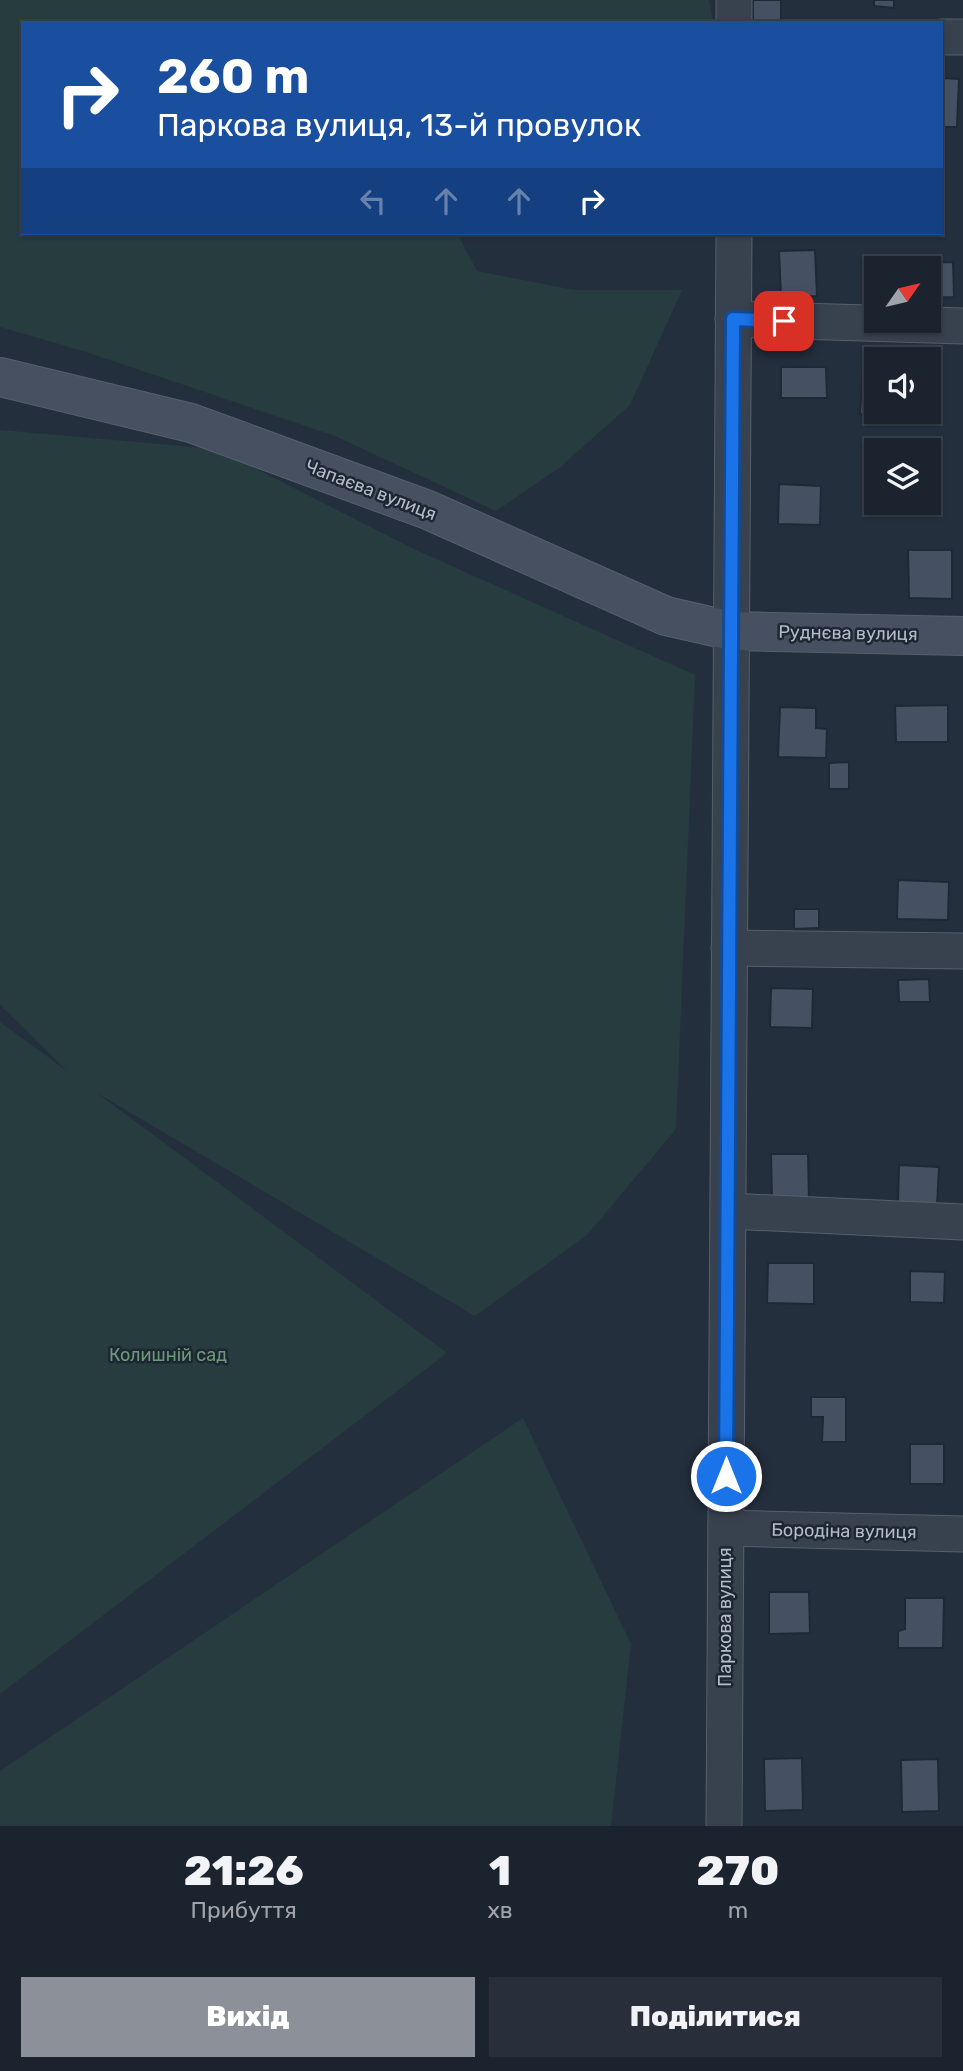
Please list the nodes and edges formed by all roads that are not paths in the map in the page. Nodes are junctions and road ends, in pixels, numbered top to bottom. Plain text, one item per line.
1 (734, 0) edge
2 (734, 21) edge
3 (943, 37) edge
4 (963, 37) edge
5 (734, 235) edge
6 (733, 319) junction
7 (963, 326) edge
8 (0, 377) edge
9 (732, 631) junction
10 (963, 636) edge
11 (729, 947) junction
12 (963, 951) edge
13 (729, 1211) junction
14 (963, 1222) edge
15 (726, 1528) junction
16 (963, 1534) edge
17 (724, 1826) edge

1 - 2 street
3 - 4 street
5 - 6 street, Паркова вулиця
6 - 7 street
6 - 9 street, Паркова вулиця
8 - 9 street, Чапаєва вулиця
9 - 10 street, Руднєва вулиця
9 - 11 street, Паркова вулиця
11 - 12 street
11 - 13 street, Паркова вулиця
13 - 14 street
13 - 15 street, Паркова вулиця
15 - 16 street, Бородіна вулиця
15 - 17 street, Паркова вулиця

